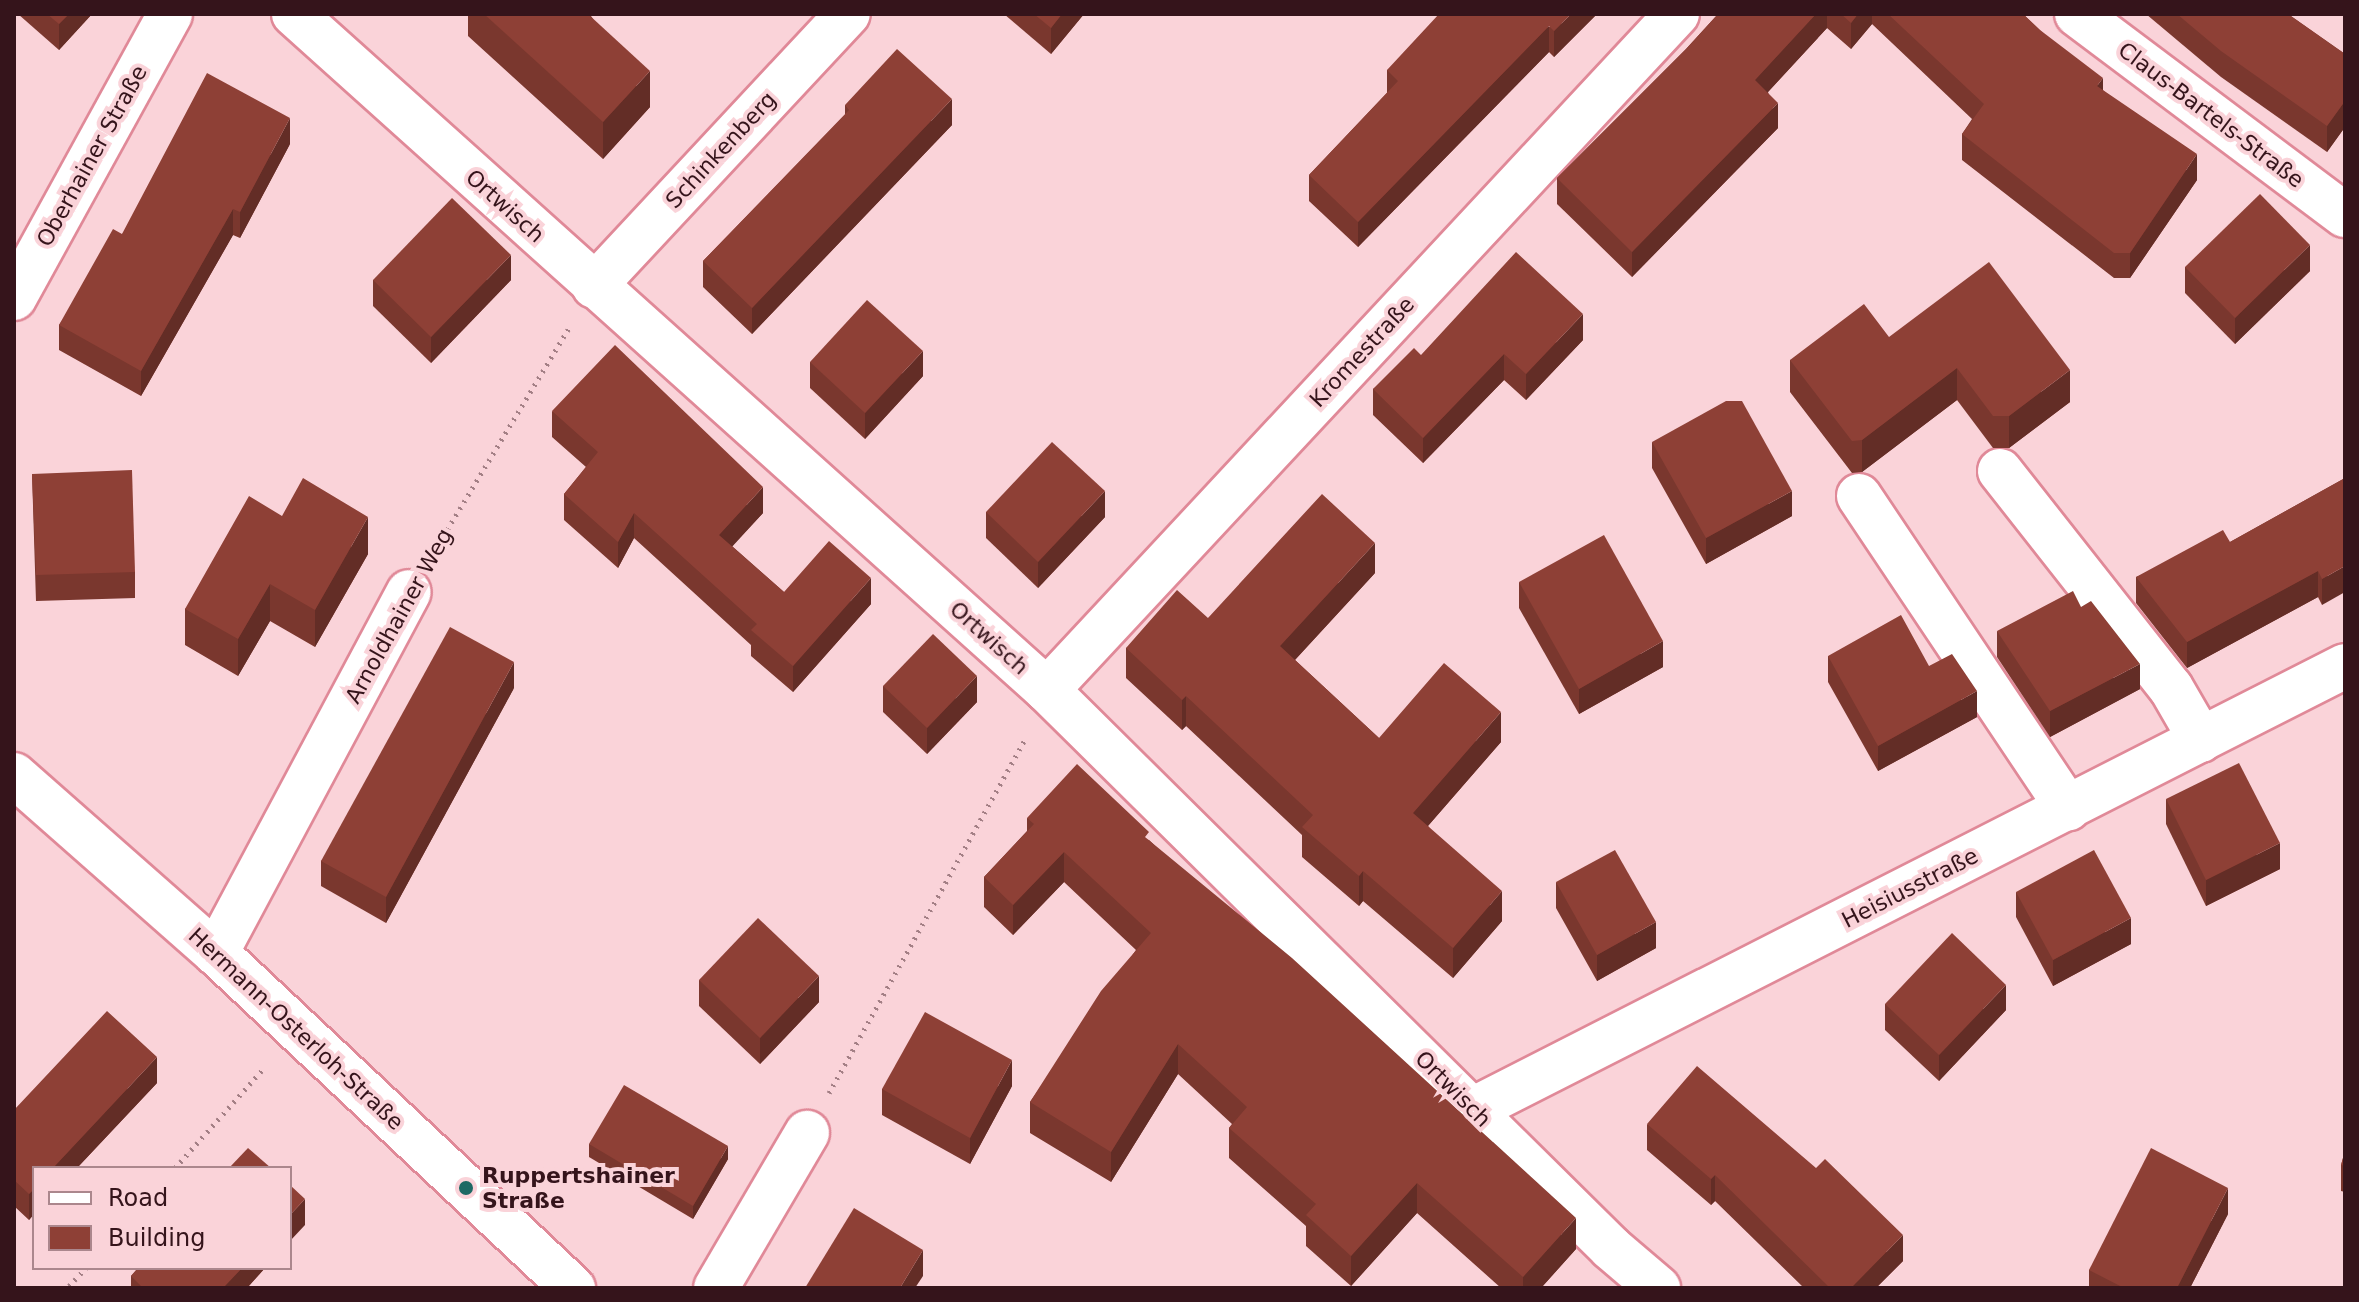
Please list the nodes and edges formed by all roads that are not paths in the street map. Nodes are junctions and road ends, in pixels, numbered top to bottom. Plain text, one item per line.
1 (170, 14) edge
2 (294, 14) edge
3 (848, 14) edge
4 (1677, 14) edge
5 (2077, 14) edge
6 (2345, 215) edge
7 (594, 286) junction
8 (14, 298) edge
9 (2000, 471) dead end
10 (1859, 496) dead end
11 (409, 592) road end
12 (2345, 666) edge
13 (1047, 690) junction
14 (2201, 740) junction
15 (14, 775) edge
16 (2068, 808) junction
17 (216, 953) junction
18 (1474, 1109) junction
19 (807, 1133) road end
20 (573, 1288) edge
21 (716, 1288) edge
22 (1658, 1288) edge

1 - 8 street, Oberhainer Straße
2 - 7 street, Ortwisch
3 - 7 street, Schinkenberg
4 - 13 street, Kromestraße
5 - 6 street, Claus-Bartels-Straße
7 - 13 street, Ortwisch
9 - 14 street
10 - 16 street
11 - 17 street, Arnoldhainer Weg
12 - 14 street, Heisiusstraße
13 - 18 street, Ortwisch
14 - 16 street, Heisiusstraße
15 - 17 street, Hermann-Osterloh-Straße
16 - 18 street, Heisiusstraße
17 - 20 street, Hermann-Osterloh-Straße
18 - 22 street, Ortwisch
19 - 21 street

